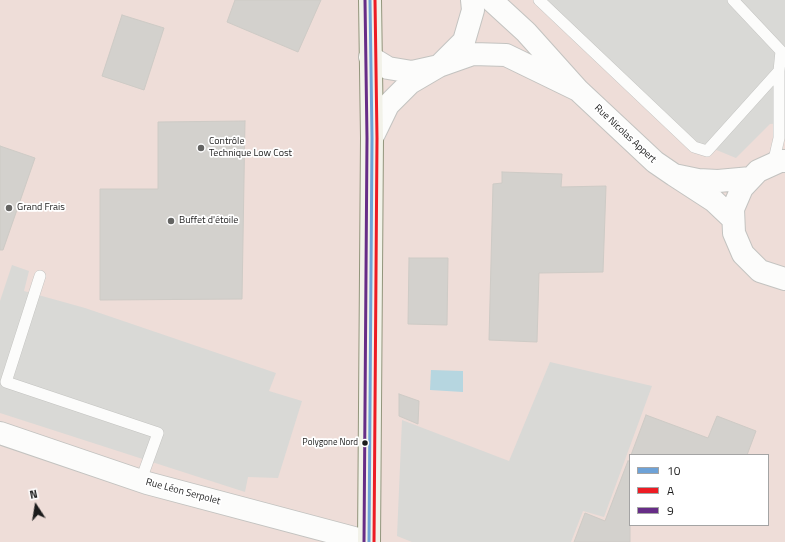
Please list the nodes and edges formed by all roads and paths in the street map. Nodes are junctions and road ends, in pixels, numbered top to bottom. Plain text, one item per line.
1 (370, 0) edge
2 (472, 0) edge
3 (491, 0) edge
4 (539, 0) edge
5 (733, 0) edge
6 (783, 56) edge
7 (370, 57) junction
8 (439, 66) junction
9 (779, 71) junction
10 (578, 90) junction
11 (372, 138) junction
12 (779, 163) edge
13 (674, 175) junction
14 (751, 178) junction
15 (733, 219) junction
16 (40, 276) dead end
17 (784, 280) edge
18 (3, 382) edge
19 (0, 433) edge
20 (141, 480) junction
21 (369, 542) edge

1 - 7 main road
2 - 8 street, Rue Nicolas Appert
3 - 10 street, Rue Nicolas Appert
4 - 9 lane
5 - 6 lane
6 - 9 lane
7 - 8 street, Rue Nicolas Appert
7 - 11 main road
8 - 10 street, Rue Nicolas Appert
8 - 11 street, Rue Nicolas Appert
9 - 12 lane
10 - 13 street, Rue Nicolas Appert
11 - 21 main road
12 - 14 street
13 - 14 street, Rue Nicolas Appert
13 - 15 street, Rue Nicolas Appert
14 - 15 street
15 - 17 street
16 - 18 lane
18 - 20 lane
19 - 20 street, Rue Léon Serpolet
20 - 21 street, Rue Léon Serpolet

